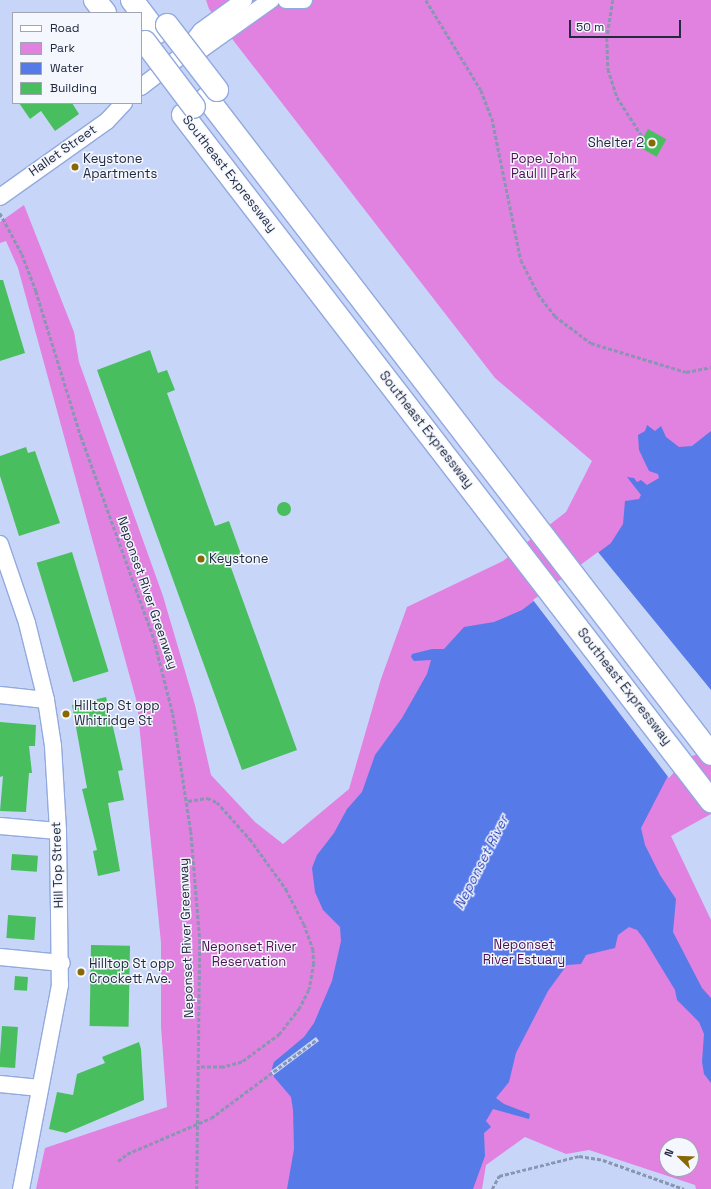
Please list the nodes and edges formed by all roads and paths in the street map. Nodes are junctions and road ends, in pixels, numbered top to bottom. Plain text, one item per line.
1 (95, 0) edge
2 (112, 0) edge
3 (132, 0) edge
4 (148, 0) edge
5 (244, 0) edge
6 (271, 0) edge
7 (286, 0) edge
8 (304, 0) edge
9 (426, 0) edge
10 (613, 0) edge
11 (104, 12) edge
12 (121, 12) edge
13 (138, 12) edge
14 (142, 22) edge
15 (150, 39) edge
16 (181, 56) junction
17 (142, 86) edge
18 (200, 102) junction
19 (123, 104) edge
20 (642, 136) dead end
21 (0, 197) edge
22 (0, 213) edge
23 (711, 367) edge
24 (534, 537) junction
25 (0, 544) edge
26 (0, 695) edge
27 (46, 700) junction
28 (711, 733) edge
29 (711, 754) edge
30 (711, 779) edge
31 (188, 801) junction
32 (711, 801) edge
33 (0, 826) edge
34 (58, 831) junction
35 (0, 957) edge
36 (62, 963) junction
37 (316, 1040) dead end
38 (199, 1067) junction
39 (0, 1084) edge
40 (40, 1088) junction
41 (198, 1125) junction
42 (118, 1161) dead end
43 (21, 1189) edge
44 (197, 1189) edge
45 (492, 1189) edge
46 (684, 1189) edge

1 - 11 highway
2 - 12 highway
3 - 13 highway
4 - 15 highway, Southeast Expressway
5 - 16 street
6 - 16 street
7 - 8 street
9 - 23 path
10 - 20 path
14 - 15 highway
15 - 18 highway, Southeast Expressway, bridge
15 - 18 highway, Southeast Expressway
16 - 17 street
18 - 24 highway, Southeast Expressway
18 - 24 highway, Southeast Expressway
19 - 21 street, Hallet Street
22 - 31 path, Neponset River Greenway
24 - 28 highway, Southeast Expressway
24 - 29 highway
24 - 30 highway
24 - 32 highway, Southeast Expressway
25 - 27 street, Hill Top Street
26 - 27 street
27 - 34 street, Hill Top Street
31 - 38 path, Neponset River Greenway
31 - 38 path
33 - 34 street
34 - 36 street, Hill Top Street
35 - 36 street
36 - 40 street, Hill Top Street
37 - 41 path
38 - 41 path, Neponset River Greenway
39 - 40 street
40 - 43 street, Hill Top Street
41 - 42 path
41 - 44 path, Neponset River Greenway
45 - 46 path

